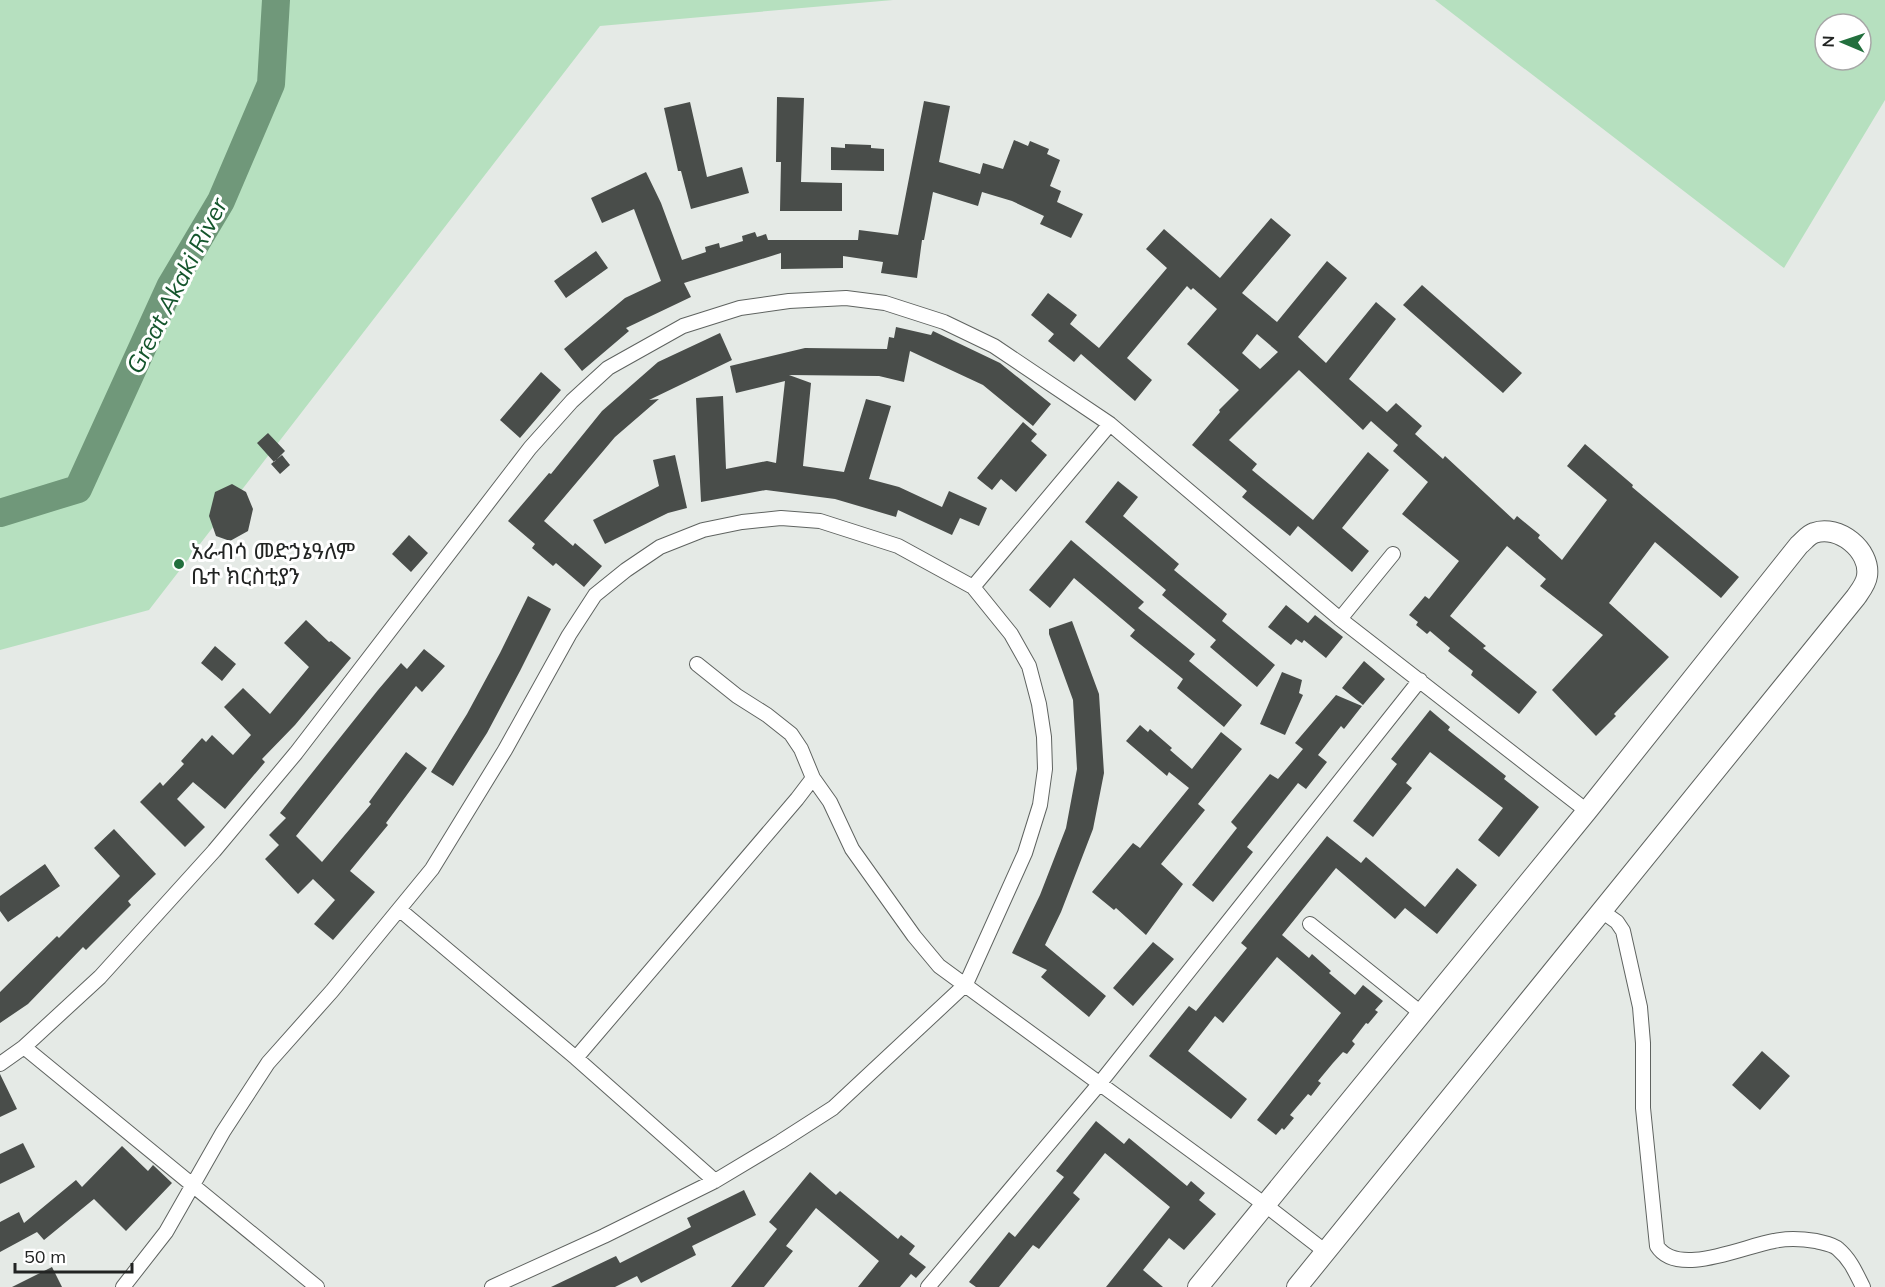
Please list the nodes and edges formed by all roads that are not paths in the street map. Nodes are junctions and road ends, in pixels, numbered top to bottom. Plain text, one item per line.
1 (1110, 424) junction
2 (1393, 554) dead end
3 (973, 587) junction
4 (1340, 619) junction
5 (697, 664) dead end
6 (1420, 680) junction
7 (813, 778) junction
8 (1587, 811) junction
9 (400, 910) junction
10 (1603, 912) junction
11 (1310, 924) dead end
12 (966, 984) junction
13 (1421, 1013) junction
14 (24, 1047) junction
15 (576, 1058) junction
16 (0, 1064) edge
17 (1100, 1083) junction
18 (715, 1181) junction
19 (192, 1184) junction
20 (1264, 1204) junction
21 (1326, 1252) junction
22 (123, 1287) edge
23 (317, 1287) edge
24 (492, 1287) edge
25 (928, 1287) edge
26 (1198, 1287) edge
27 (1298, 1287) edge
28 (1863, 1287) edge

1 - 3 street
1 - 4 street
1 - 14 street
2 - 4 street
3 - 9 street
3 - 12 street
4 - 6 street
5 - 7 street
6 - 8 street
6 - 17 street
7 - 12 street
7 - 15 street
8 - 10 street
8 - 13 street
9 - 15 street
9 - 19 street
10 - 21 street
10 - 28 street
11 - 13 street
12 - 17 street
12 - 18 street
13 - 20 street
14 - 16 street
14 - 19 street
15 - 18 street
17 - 20 street
17 - 25 street
18 - 24 street
19 - 22 street
19 - 23 street
20 - 21 street
20 - 26 street
21 - 27 street

